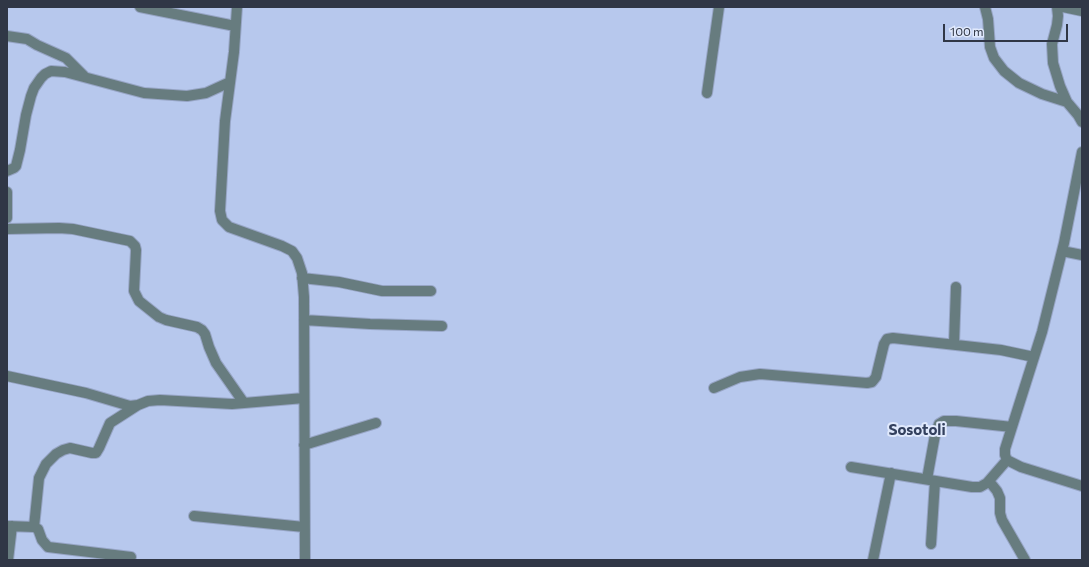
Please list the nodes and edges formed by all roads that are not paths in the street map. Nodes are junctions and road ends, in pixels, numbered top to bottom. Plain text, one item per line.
1 (140, 7) edge
2 (237, 7) edge
3 (719, 7) edge
4 (984, 7) edge
5 (1057, 7) edge
6 (1063, 7) edge
7 (1079, 9) edge
8 (236, 26) junction
9 (7, 36) edge
10 (84, 76) junction
11 (230, 82) junction
12 (706, 93) dead end
13 (1067, 102) junction
14 (1082, 122) edge
15 (1082, 152) edge
16 (7, 171) edge
17 (7, 192) edge
18 (7, 218) edge
19 (7, 229) edge
20 (1062, 251) junction
21 (1082, 255) edge
22 (302, 278) junction
23 (956, 287) dead end
24 (430, 291) dead end
25 (304, 320) junction
26 (442, 326) dead end
27 (954, 344) junction
28 (1034, 357) junction
29 (7, 376) edge
30 (714, 388) dead end
31 (304, 398) junction
32 (244, 402) junction
33 (138, 405) junction
34 (376, 422) dead end
35 (1012, 427) junction
36 (304, 445) junction
37 (1007, 460) junction
38 (850, 467) dead end
39 (891, 473) junction
40 (931, 480) junction
41 (989, 481) junction
42 (1082, 486) edge
43 (194, 516) dead end
44 (9, 526) edge
45 (34, 527) junction
46 (304, 527) junction
47 (931, 544) dead end
48 (131, 557) dead end
49 (8, 560) edge
50 (305, 560) edge
51 (873, 560) edge
52 (1025, 560) edge

1 - 8 street
2 - 8 street
3 - 12 street
4 - 13 street
5 - 13 street
6 - 7 street
8 - 11 street
9 - 10 street
10 - 11 street
10 - 16 street
11 - 22 street
13 - 14 street
15 - 20 street
17 - 18 street
19 - 32 street
20 - 21 street
20 - 28 street
22 - 24 street
22 - 25 street
23 - 27 street
25 - 26 street
25 - 31 street
27 - 28 street
27 - 30 street
28 - 35 street
29 - 33 street
31 - 32 street
31 - 36 street
32 - 33 street
33 - 45 street
34 - 36 street
35 - 37 street
35 - 40 street
36 - 46 street
37 - 41 street
37 - 42 street
38 - 39 street
39 - 40 street
39 - 51 street
40 - 41 street
40 - 47 street
41 - 52 street
43 - 46 street
44 - 45 street
44 - 49 street
45 - 48 street
46 - 50 street

